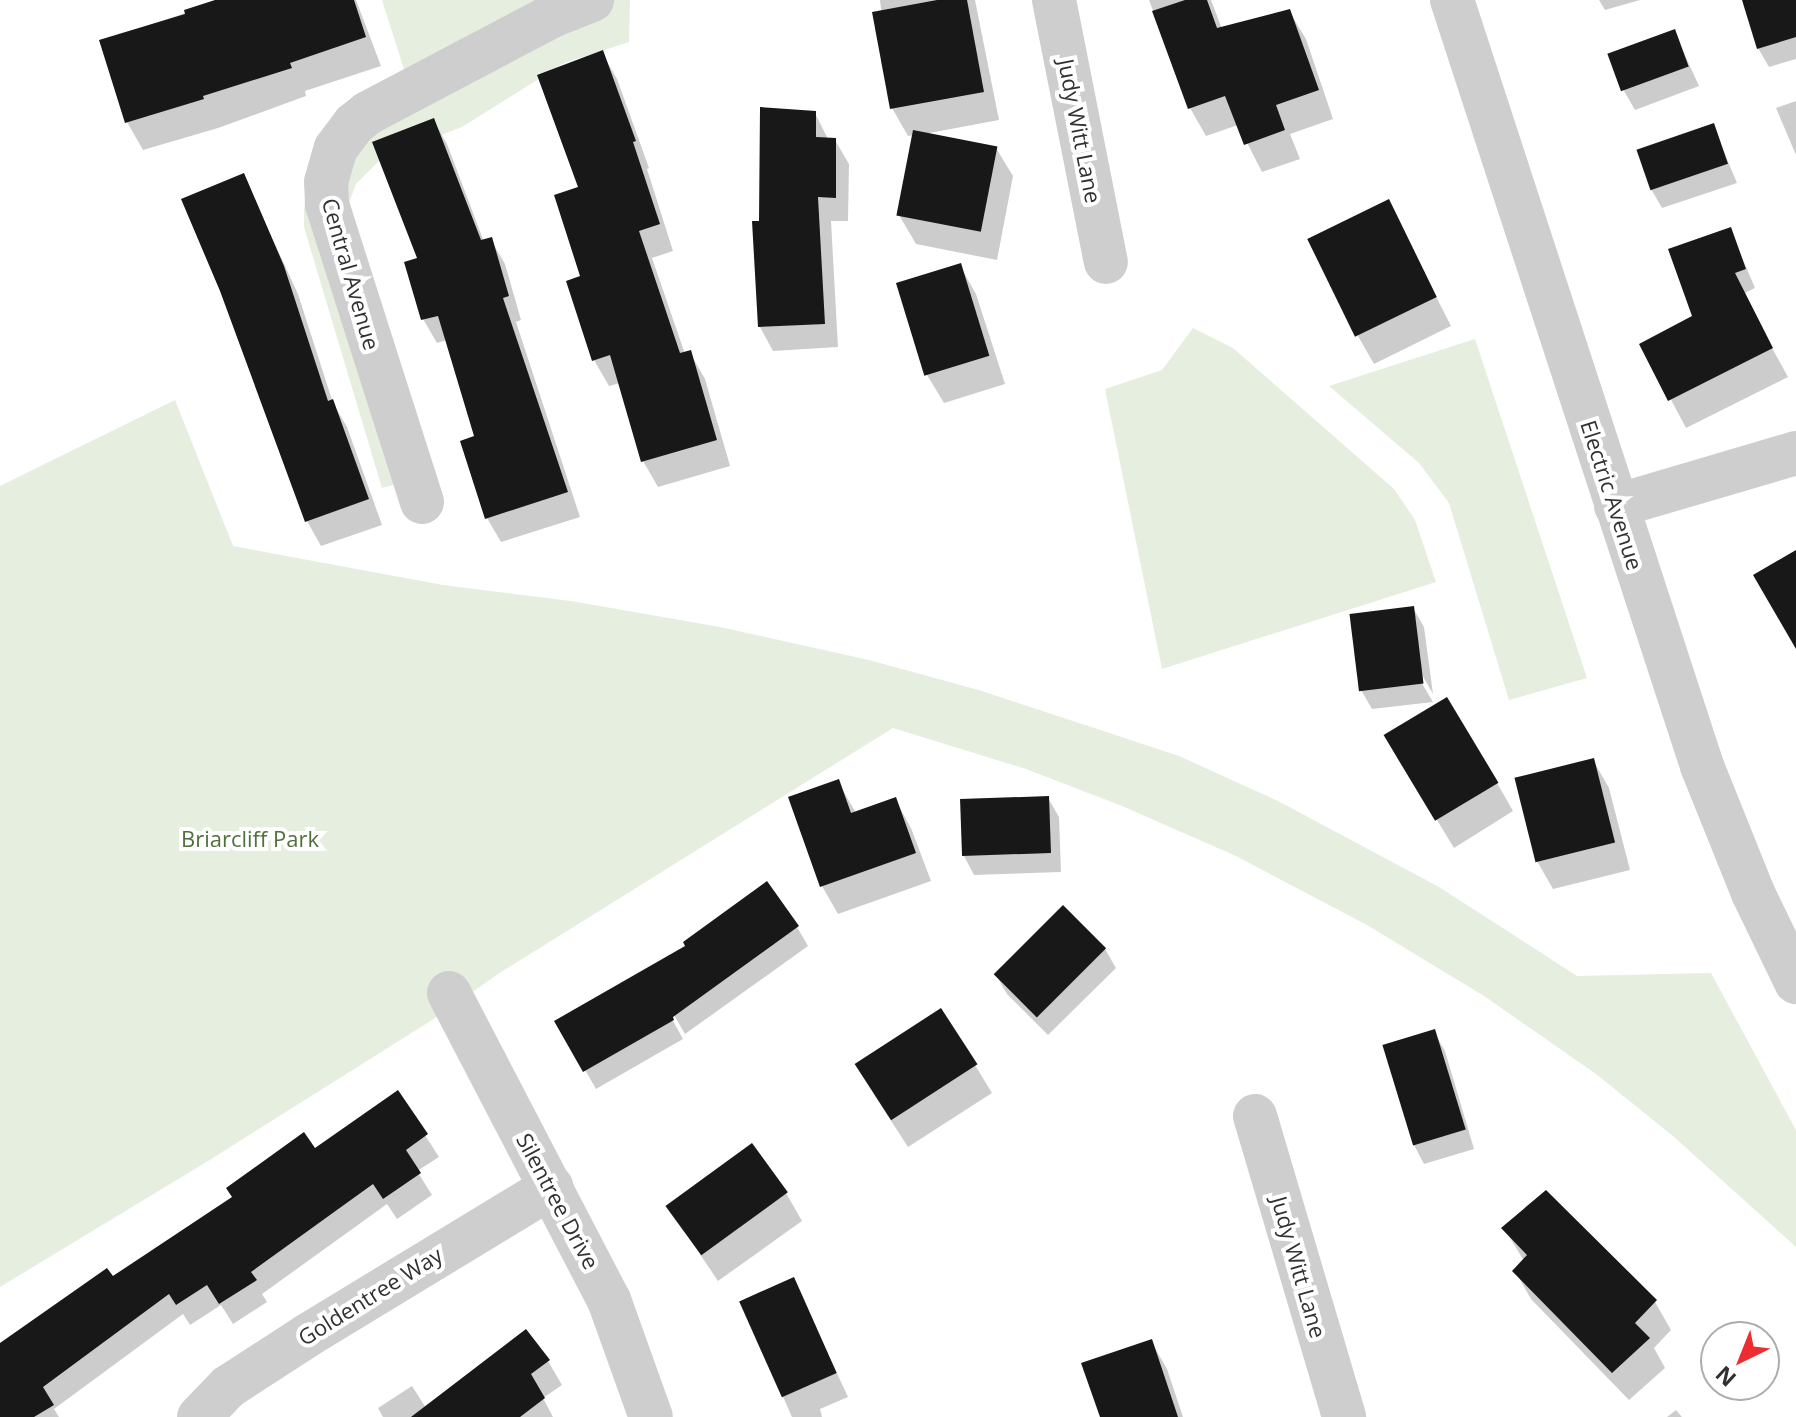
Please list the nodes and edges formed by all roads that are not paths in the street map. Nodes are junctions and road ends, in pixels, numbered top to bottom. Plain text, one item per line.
1 (592, 0) edge
2 (1054, 0) edge
3 (1452, 0) edge
4 (1106, 262) dead end
5 (1796, 453) edge
6 (422, 502) dead end
7 (1616, 506) junction
8 (1796, 982) edge
9 (449, 993) dead end
10 (1255, 1116) dead end
11 (551, 1187) junction
12 (199, 1417) edge
13 (651, 1417) edge
14 (1344, 1417) edge

1 - 6 street, Central Avenue
2 - 4 street, Judy Witt Lane
3 - 7 street, Electric Avenue
5 - 7 street
7 - 8 street, Electric Avenue
9 - 11 street, Silentree Drive
10 - 14 street, Judy Witt Lane
11 - 12 street, Goldentree Way
11 - 13 street, Silentree Drive

